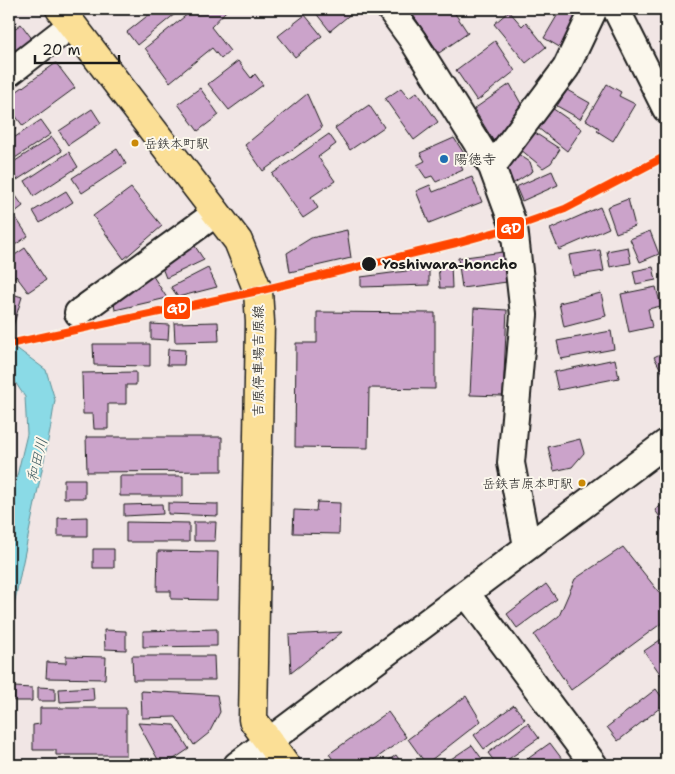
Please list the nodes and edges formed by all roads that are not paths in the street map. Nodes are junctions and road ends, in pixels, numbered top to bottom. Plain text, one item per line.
1 (390, 9) edge
2 (594, 9) edge
3 (616, 9) edge
4 (66, 17) edge
5 (9, 73) edge
6 (666, 109) edge
7 (492, 166) junction
8 (216, 213) junction
9 (78, 312) dead end
10 (666, 443) edge
11 (527, 546) junction
12 (466, 594) junction
13 (269, 742) junction
14 (237, 765) edge
15 (286, 765) edge
16 (594, 765) edge

1 - 7 street
2 - 7 street
3 - 6 street
4 - 5 street
4 - 8 main road, 吉原停車場吉原線
7 - 11 street
8 - 9 street
8 - 13 main road, 吉原停車場吉原線
10 - 11 street
11 - 12 street
12 - 13 street
12 - 16 street
13 - 14 street
13 - 15 main road, 吉原停車場吉原線

